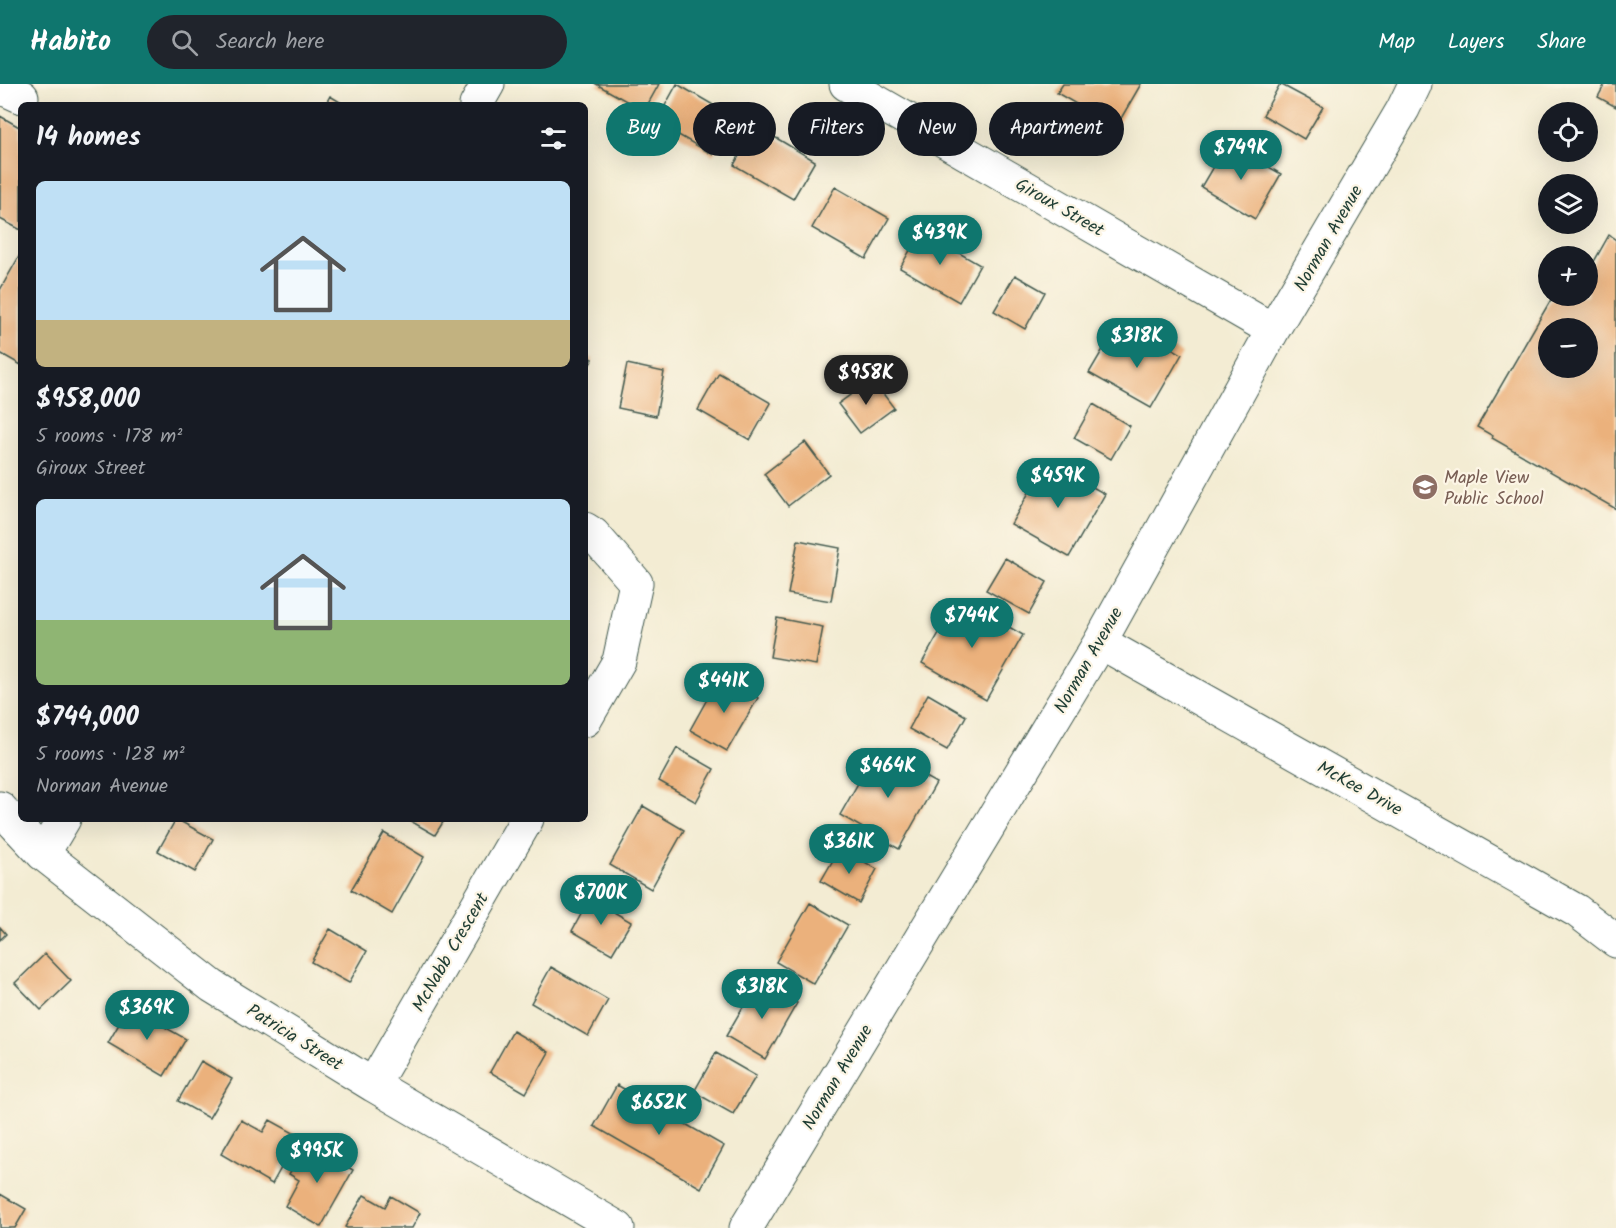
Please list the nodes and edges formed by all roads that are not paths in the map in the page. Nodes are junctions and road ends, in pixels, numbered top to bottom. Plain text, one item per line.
1 (488, 84) edge
2 (846, 84) edge
3 (1415, 84) edge
4 (478, 102) edge
5 (1273, 330) junction
6 (588, 531) edge
7 (1100, 642) junction
8 (588, 715) edge
9 (0, 808) edge
10 (62, 822) edge
11 (525, 822) edge
12 (43, 854) junction
13 (1616, 941) edge
14 (373, 1085) junction
15 (618, 1228) edge
16 (746, 1228) edge

1 - 4 street
2 - 5 street, Giroux Street
3 - 5 street, Norman Avenue
5 - 7 street, Norman Avenue
6 - 8 street
7 - 13 street, McKee Drive
7 - 16 street, Norman Avenue
9 - 12 street, Patricia Street
10 - 12 street
11 - 14 street, McNabb Crescent
12 - 14 street, Patricia Street
14 - 15 street, Patricia Street

